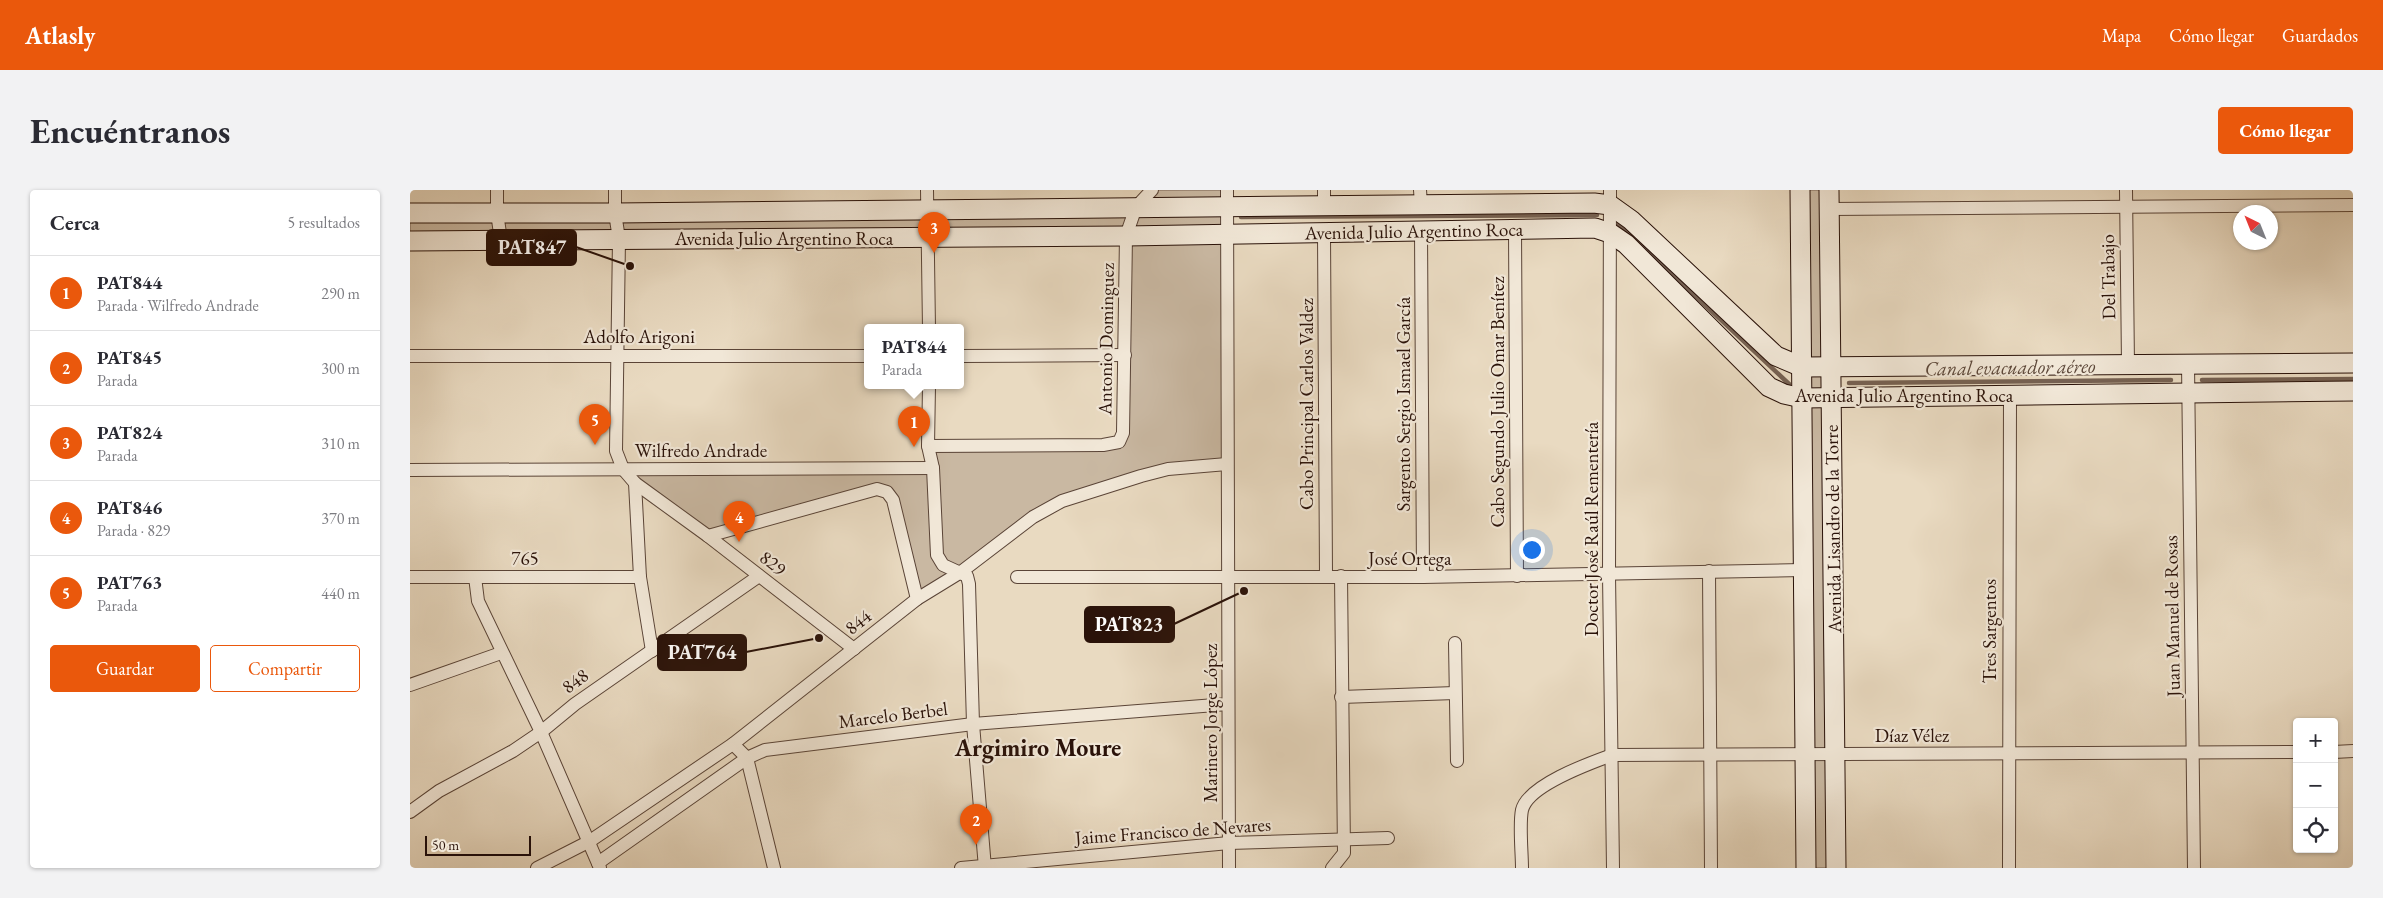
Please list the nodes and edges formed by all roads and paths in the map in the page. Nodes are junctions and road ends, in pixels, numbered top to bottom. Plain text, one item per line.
1 (497, 190) edge
2 (615, 190) edge
3 (928, 190) edge
4 (1152, 190) edge
5 (1800, 190) edge
6 (1829, 190) edge
7 (2126, 190) edge
8 (1515, 196) edge
9 (1420, 197) edge
10 (1324, 198) edge
11 (1610, 198) edge
12 (1227, 199) edge
13 (2353, 205) edge
14 (2126, 206) junction
15 (1136, 207) junction
16 (1829, 209) junction
17 (928, 210) junction
18 (410, 213) edge
19 (497, 213) junction
20 (615, 213) junction
21 (1515, 229) junction
22 (1421, 231) junction
23 (1324, 232) junction
24 (1227, 233) junction
25 (1610, 233) junction
26 (1126, 236) junction
27 (927, 237) junction
28 (619, 239) junction
29 (501, 240) junction
30 (410, 242) edge
31 (928, 324) edge
32 (616, 355) junction
33 (1124, 355) junction
34 (410, 356) edge
35 (864, 356) edge
36 (964, 356) edge
37 (2353, 363) edge
38 (2128, 364) junction
39 (2188, 364) junction
40 (1802, 367) junction
41 (1831, 367) junction
42 (929, 389) edge
43 (2353, 391) edge
44 (2189, 393) junction
45 (2010, 395) junction
46 (1831, 397) junction
47 (1802, 398) junction
48 (928, 446) junction
49 (1227, 464) junction
50 (933, 468) junction
51 (623, 469) junction
52 (410, 470) edge
53 (635, 483) junction
54 (708, 536) junction
55 (1802, 570) junction
56 (1709, 571) junction
57 (960, 572) junction
58 (1326, 575) junction
59 (1608, 575) junction
60 (759, 576) junction
61 (1341, 576) junction
62 (1517, 576) junction
63 (475, 577) junction
64 (640, 577) junction
65 (1017, 577) dead end
66 (1423, 577) junction
67 (410, 578) edge
68 (1229, 578) junction
69 (917, 599) junction
70 (1455, 643) dead end
71 (854, 649) junction
72 (652, 650) junction
73 (501, 652) junction
74 (410, 685) edge
75 (1456, 693) junction
76 (1341, 697) junction
77 (1228, 704) junction
78 (973, 724) junction
79 (541, 732) junction
80 (733, 744) junction
81 (2192, 752) junction
82 (2293, 752) edge
83 (2338, 752) edge
84 (2353, 752) edge
85 (2007, 753) junction
86 (1805, 754) junction
87 (1835, 754) junction
88 (1612, 755) junction
89 (1710, 755) junction
90 (747, 758) junction
91 (1457, 761) dead end
92 (410, 812) edge
93 (1388, 838) dead end
94 (1344, 840) junction
95 (590, 841) junction
96 (1229, 842) junction
97 (544, 866) edge
98 (599, 866) edge
99 (985, 866) edge
100 (774, 868) edge
101 (961, 868) edge
102 (1229, 868) edge
103 (1332, 868) edge
104 (1522, 868) edge
105 (1613, 868) edge
106 (1711, 868) edge
107 (1806, 868) edge
108 (1836, 868) edge
109 (2009, 868) edge
110 (2194, 868) edge

1 - 19 street
2 - 20 street
3 - 17 street
4 - 15 street
5 - 40 main road, Avenida Lisandro de la Torre
6 - 16 main road, Avenida Lisandro de la Torre
7 - 14 street, Del Trabajo
8 - 9 main road, Avenida Julio Argentino Roca
8 - 11 main road, Avenida Julio Argentino Roca
9 - 10 main road, Avenida Julio Argentino Roca
10 - 12 main road, Avenida Julio Argentino Roca
11 - 25 street, Doctor José Raúl Rementería
11 - 40 main road, Avenida Julio Argentino Roca
12 - 15 main road, Avenida Julio Argentino Roca
12 - 24 street, Marinero Jorge López
13 - 14 street
14 - 16 street
14 - 38 street, Del Trabajo
15 - 17 main road, Avenida Julio Argentino Roca
15 - 26 street, Antonio Dominguez
16 - 41 main road, Avenida Lisandro de la Torre
17 - 20 main road, Avenida Julio Argentino Roca
17 - 27 street
18 - 19 main road, Avenida Julio Argentino Roca
19 - 20 main road, Avenida Julio Argentino Roca
19 - 29 street
20 - 28 street
21 - 22 main road, Avenida Julio Argentino Roca
21 - 25 main road, Avenida Julio Argentino Roca
21 - 62 street, Cabo Segundo Julio Omar Benítez
22 - 23 main road, Avenida Julio Argentino Roca
22 - 66 street, Sargento Sergio Ismael García
23 - 24 main road, Avenida Julio Argentino Roca
23 - 58 street, Cabo Principal Carlos Valdez
24 - 26 main road, Avenida Julio Argentino Roca
24 - 49 street, Marinero Jorge López
25 - 47 main road, Avenida Julio Argentino Roca
25 - 59 street, Doctor José Raúl Rementería
26 - 27 main road, Avenida Julio Argentino Roca
26 - 33 street, Antonio Dominguez
27 - 28 main road, Avenida Julio Argentino Roca
27 - 31 street
28 - 29 main road, Avenida Julio Argentino Roca
28 - 32 street
29 - 30 main road, Avenida Julio Argentino Roca
32 - 34 street, Adolfo Arigoni
32 - 35 street, Adolfo Arigoni
32 - 51 street
33 - 36 street
33 - 48 street, Antonio Dominguez
37 - 39 main road, Avenida Julio Argentino Roca
38 - 39 main road, Avenida Julio Argentino Roca
38 - 41 main road, Avenida Julio Argentino Roca
39 - 44 street, Juan Manuel de Rosas
40 - 41 main road, Avenida Julio Argentino Roca
40 - 47 main road, Avenida Lisandro de la Torre
41 - 46 main road, Avenida Lisandro de la Torre
42 - 48 street
43 - 44 main road, Avenida Julio Argentino Roca
44 - 45 main road, Avenida Julio Argentino Roca
44 - 81 street, Juan Manuel de Rosas
45 - 46 main road, Avenida Julio Argentino Roca
45 - 85 street, Tres Sargentos
46 - 47 main road, Avenida Julio Argentino Roca
46 - 87 main road, Avenida Lisandro de la Torre
47 - 55 main road, Avenida Lisandro de la Torre
48 - 50 street
49 - 57 street, 844
49 - 68 street, Marinero Jorge López
50 - 51 street, Wilfredo Andrade
50 - 57 street
51 - 52 street, Wilfredo Andrade
51 - 53 street, 829
53 - 54 street, 829
53 - 64 street
54 - 60 street, 829
54 - 69 street
55 - 56 street, José Ortega
55 - 86 main road, Avenida Lisandro de la Torre
56 - 59 street, José Ortega
56 - 89 street
57 - 69 street, 844
57 - 78 street
58 - 61 street, José Ortega
58 - 68 street, José Ortega
59 - 62 street, José Ortega
59 - 88 street, Doctor José Raúl Rementería
60 - 71 street, 829
60 - 72 street, 848
61 - 66 street, José Ortega
61 - 76 street
62 - 66 street, José Ortega
63 - 64 street, 765
63 - 67 street, 765
63 - 73 street
64 - 72 street
65 - 68 street, José Ortega
68 - 77 street, Marinero Jorge López
69 - 71 street, 844
70 - 75 street
71 - 80 street, 844
72 - 79 street, 848
73 - 74 street
73 - 79 street
75 - 76 street
75 - 91 street
76 - 94 street
77 - 78 street, Marcelo Berbel
77 - 96 street, Marinero Jorge López
78 - 90 street, Marcelo Berbel
78 - 99 street
79 - 92 street, 848
79 - 95 street
80 - 90 street
80 - 95 street, 844
81 - 82 street, Díaz Vélez
81 - 85 street, Díaz Vélez
81 - 110 street, Juan Manuel de Rosas
83 - 84 street
85 - 87 street, Díaz Vélez
85 - 109 street, Tres Sargentos
86 - 87 street, Díaz Vélez
86 - 89 street, Díaz Vélez
86 - 107 main road, Avenida Lisandro de la Torre
87 - 108 main road, Avenida Lisandro de la Torre
88 - 89 street, Díaz Vélez
88 - 104 street, Díaz Vélez
88 - 105 street, Doctor José Raúl Rementería
89 - 106 street
90 - 98 street, Marcelo Berbel
90 - 100 street
93 - 94 street, Jaime Francisco de Nevares
94 - 96 street, Jaime Francisco de Nevares
94 - 103 street
95 - 97 street, 844
95 - 98 street
96 - 99 street, Jaime Francisco de Nevares
96 - 102 street, Marinero Jorge López
99 - 101 street, Jaime Francisco de Nevares

